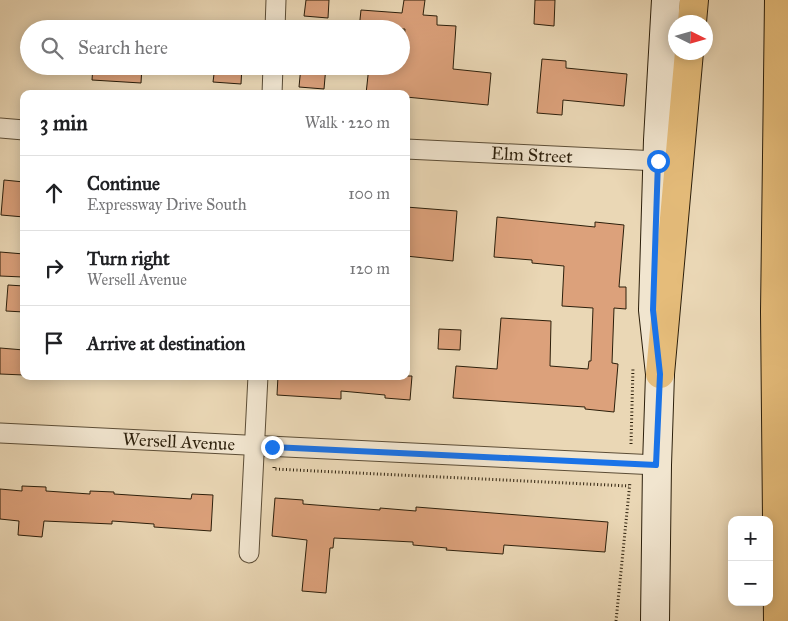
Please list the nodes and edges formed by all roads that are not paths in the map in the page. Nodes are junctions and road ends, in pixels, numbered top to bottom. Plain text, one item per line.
1 (276, 0) edge
2 (666, 0) edge
3 (694, 0) edge
4 (779, 0) edge
5 (693, 15) edge
6 (275, 20) edge
7 (688, 60) edge
8 (273, 75) edge
9 (272, 90) edge
10 (0, 128) edge
11 (20, 130) edge
12 (410, 149) edge
13 (658, 161) junction
14 (660, 374) junction
15 (258, 380) edge
16 (0, 433) edge
17 (254, 446) junction
18 (656, 465) junction
19 (248, 553) dead end
20 (655, 621) edge
21 (778, 621) edge

1 - 6 street
2 - 13 street
3 - 5 highway
4 - 21 highway
7 - 14 highway
8 - 9 street
10 - 11 street
12 - 13 street, Elm Street
13 - 14 street
14 - 18 street
15 - 17 street
16 - 17 street, Wersell Avenue
17 - 18 street, Wersell Avenue
17 - 19 street
18 - 20 street

